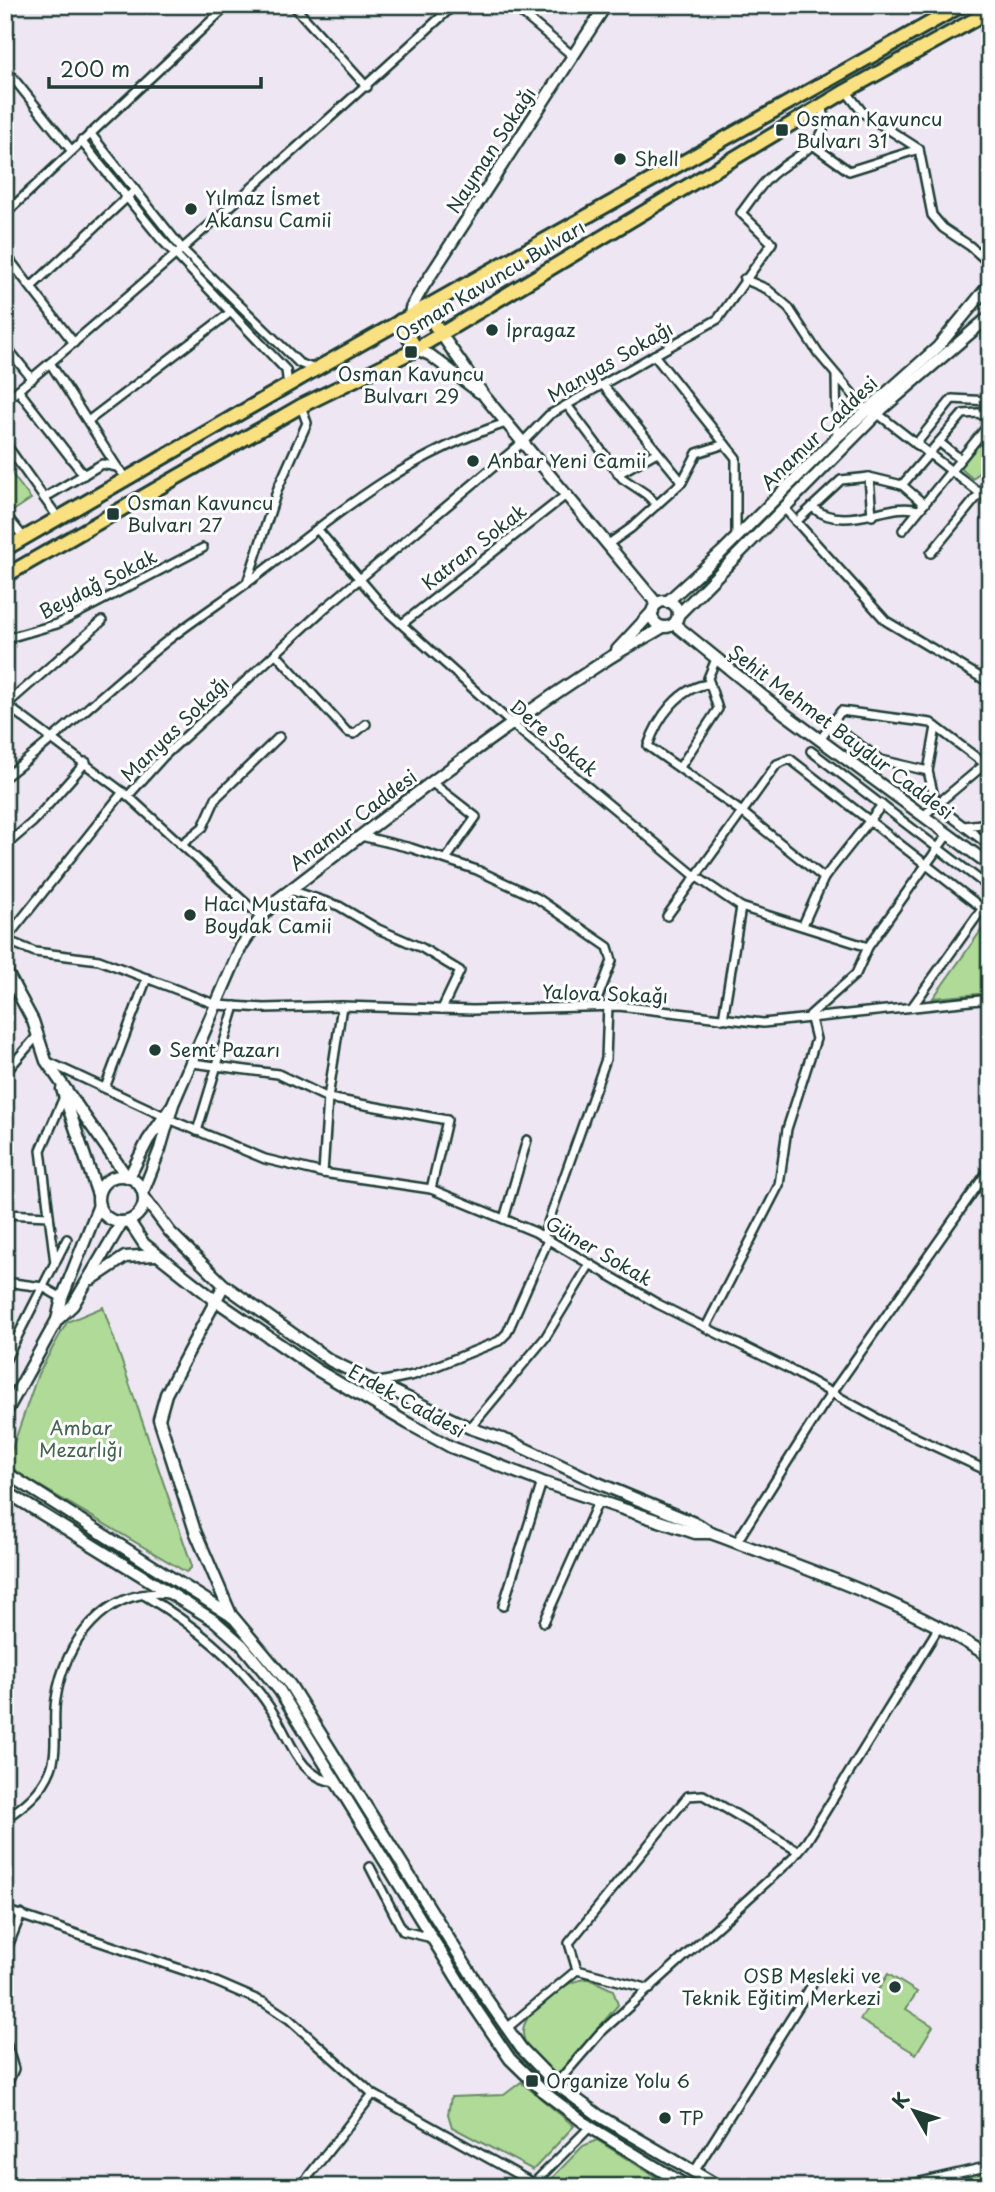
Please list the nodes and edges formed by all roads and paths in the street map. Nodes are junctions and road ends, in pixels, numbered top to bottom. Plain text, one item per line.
1 (212, 5) edge
2 (228, 5) edge
3 (293, 5) edge
4 (454, 5) edge
5 (512, 5) edge
6 (606, 5) edge
7 (933, 5) edge
8 (962, 5) edge
9 (990, 11) edge
10 (219, 13) junction
11 (942, 17) junction
12 (573, 56) junction
13 (5, 68) edge
14 (367, 87) junction
15 (846, 92) junction
16 (821, 106) junction
17 (90, 132) junction
18 (81, 141) junction
19 (814, 146) junction
20 (919, 149) junction
21 (71, 150) junction
22 (135, 190) junction
23 (126, 196) junction
24 (6, 213) edge
25 (180, 253) junction
26 (5, 254) edge
27 (990, 264) edge
28 (744, 279) junction
29 (990, 284) edge
30 (31, 287) junction
31 (425, 307) junction
32 (231, 313) junction
33 (990, 316) edge
34 (405, 319) junction
35 (441, 334) junction
36 (74, 343) junction
37 (5, 345) edge
38 (416, 349) junction
39 (654, 355) junction
40 (50, 363) junction
41 (316, 369) junction
42 (836, 375) junction
43 (32, 379) junction
44 (603, 385) junction
45 (288, 386) junction
46 (18, 390) junction
47 (485, 397) junction
48 (5, 401) edge
49 (990, 401) edge
50 (567, 405) junction
51 (301, 406) junction
52 (866, 410) junction
53 (878, 414) junction
54 (88, 421) junction
55 (990, 421) edge
56 (506, 423) junction
57 (981, 433) junction
58 (837, 437) junction
59 (990, 439) edge
60 (939, 442) junction
61 (5, 443) edge
62 (522, 443) junction
63 (725, 444) junction
64 (916, 444) junction
65 (657, 452) junction
66 (928, 454) junction
67 (960, 459) junction
68 (117, 467) junction
69 (950, 471) junction
70 (618, 474) junction
71 (84, 475) junction
72 (869, 477) junction
73 (128, 480) junction
74 (990, 481) edge
75 (682, 482) junction
76 (902, 485) junction
77 (979, 494) junction
78 (566, 495) junction
79 (44, 498) junction
80 (990, 501) edge
81 (657, 505) junction
82 (921, 507) junction
83 (783, 508) junction
84 (812, 508) junction
85 (5, 514) edge
86 (872, 516) junction
87 (60, 520) junction
88 (796, 522) junction
89 (317, 529) junction
90 (902, 530) dead end
91 (736, 538) junction
92 (24, 539) junction
93 (607, 545) junction
94 (203, 548) dead end
95 (5, 550) edge
96 (931, 553) dead end
97 (5, 576) edge
98 (360, 578) junction
99 (247, 583) junction
100 (659, 606) junction
101 (103, 621) dead end
102 (672, 622) junction
103 (402, 624) junction
104 (5, 639) edge
105 (277, 654) junction
106 (716, 659) junction
107 (606, 660) junction
108 (990, 683) edge
109 (710, 684) junction
110 (6, 705) edge
111 (366, 724) dead end
112 (512, 724) junction
113 (831, 725) junction
114 (936, 727) junction
115 (279, 737) dead end
116 (820, 740) junction
117 (53, 741) junction
118 (811, 751) dead end
119 (86, 762) junction
120 (987, 762) edge
121 (680, 767) junction
122 (928, 771) junction
123 (5, 777) edge
124 (431, 782) junction
125 (126, 794) junction
126 (882, 805) junction
127 (936, 805) junction
128 (742, 812) junction
129 (923, 817) junction
130 (870, 820) junction
131 (990, 823) edge
132 (963, 826) junction
133 (948, 834) junction
134 (360, 835) junction
135 (180, 845) junction
136 (5, 846) edge
137 (990, 846) edge
138 (937, 848) junction
139 (446, 859) junction
140 (927, 864) junction
141 (990, 865) edge
142 (694, 875) junction
143 (824, 878) junction
144 (990, 888) edge
145 (290, 890) junction
146 (990, 898) edge
147 (741, 907) junction
148 (982, 908) junction
149 (667, 916) dead end
150 (261, 917) junction
151 (803, 925) junction
152 (6, 940) edge
153 (868, 947) junction
154 (5, 969) edge
155 (147, 978) junction
156 (990, 999) edge
157 (217, 1004) junction
158 (595, 1005) junction
159 (608, 1005) junction
160 (235, 1006) junction
161 (342, 1006) junction
162 (912, 1007) junction
163 (442, 1009) junction
164 (810, 1015) junction
165 (723, 1019) junction
166 (38, 1035) junction
167 (46, 1061) junction
168 (192, 1063) junction
169 (218, 1067) junction
170 (5, 1073) edge
171 (58, 1079) junction
172 (105, 1088) junction
173 (64, 1097) junction
174 (328, 1098) junction
175 (167, 1117) junction
176 (197, 1131) junction
177 (527, 1140) dead end
178 (990, 1168) edge
179 (323, 1173) junction
180 (128, 1177) junction
181 (431, 1189) junction
182 (143, 1194) junction
183 (98, 1200) junction
184 (5, 1214) edge
185 (49, 1216) junction
186 (504, 1219) junction
187 (125, 1221) junction
188 (546, 1238) junction
189 (66, 1239) dead end
190 (155, 1255) junction
191 (55, 1263) junction
192 (590, 1264) junction
193 (5, 1282) edge
194 (86, 1283) junction
195 (224, 1285) junction
196 (43, 1287) junction
197 (62, 1298) junction
198 (215, 1300) junction
199 (57, 1320) junction
200 (706, 1327) junction
201 (5, 1361) edge
202 (375, 1383) junction
203 (832, 1393) junction
204 (5, 1414) edge
205 (470, 1428) junction
206 (5, 1472) edge
207 (990, 1472) edge
208 (542, 1482) junction
209 (5, 1492) edge
210 (599, 1500) junction
211 (711, 1533) junction
212 (736, 1543) junction
213 (191, 1588) junction
214 (144, 1595) junction
215 (173, 1595) junction
216 (503, 1606) dead end
217 (233, 1617) junction
218 (544, 1622) dead end
219 (939, 1627) junction
220 (990, 1657) edge
221 (337, 1782) junction
222 (5, 1819) edge
223 (798, 1851) dead end
224 (370, 1867) dead end
225 (5, 1910) edge
226 (21, 1914) junction
227 (432, 1938) junction
228 (5, 1954) edge
229 (577, 1970) junction
230 (813, 1985) dead end
231 (650, 1989) junction
232 (507, 2028) junction
233 (5, 2039) edge
234 (556, 2084) junction
235 (5, 2088) edge
236 (373, 2094) junction
237 (590, 2127) junction
238 (990, 2166) edge
239 (694, 2172) junction
240 (526, 2179) junction
241 (537, 2185) edge
242 (300, 2187) edge
243 (517, 2187) edge
244 (688, 2187) edge
245 (720, 2187) edge
246 (898, 2187) edge

1 - 10 street
2 - 10 street
3 - 14 street
4 - 14 street
5 - 12 street
6 - 12 street, Nayman Sokağı
7 - 11 street
8 - 11 highway, Osman Kavuncu Bulvarı
9 - 15 highway, Osman Kavuncu Bulvarı
10 - 17 street
11 - 31 highway, Osman Kavuncu Bulvarı
12 - 34 street, Nayman Sokağı
13 - 21 street
14 - 25 street
15 - 16 highway, Osman Kavuncu Bulvarı
15 - 20 street
16 - 19 street
16 - 35 highway, Osman Kavuncu Bulvarı
17 - 18 street
17 - 22 street
18 - 21 street
18 - 23 street
19 - 20 street
19 - 28 street, Manyas Sokağı
20 - 27 street
21 - 24 street
22 - 23 street
22 - 25 street
23 - 25 street
23 - 30 street
25 - 32 street
25 - 36 street
25 - 41 street
26 - 30 street
28 - 39 street, Manyas Sokağı
28 - 42 street
29 - 52 street, Anamur Caddesi
30 - 36 street
31 - 34 highway, Osman Kavuncu Bulvarı
31 - 35 highway
32 - 45 street
32 - 54 street
33 - 53 street, Anamur Caddesi
34 - 38 highway
34 - 41 highway, Osman Kavuncu Bulvarı
35 - 38 highway, Osman Kavuncu Bulvarı
35 - 47 street
36 - 40 street
37 - 43 street
38 - 47 street
38 - 51 highway, Osman Kavuncu Bulvarı
39 - 44 street, Manyas Sokağı
39 - 63 street
40 - 43 street
40 - 54 street
41 - 45 highway, Osman Kavuncu Bulvarı
42 - 52 street
42 - 58 street
43 - 46 street
44 - 50 street, Manyas Sokağı
44 - 65 street
45 - 73 highway, Osman Kavuncu Bulvarı
46 - 48 street
46 - 71 street
47 - 56 street
49 - 64 street
50 - 62 street, Manyas Sokağı
50 - 70 street
51 - 97 highway, Osman Kavuncu Bulvarı
51 - 99 street
52 - 53 street
52 - 58 street, Anamur Caddesi
53 - 64 street
53 - 83 street, Anamur Caddesi
54 - 68 street
55 - 57 street
55 - 60 street
56 - 62 street
56 - 89 street
57 - 59 street
57 - 67 street
58 - 91 street, Anamur Caddesi
60 - 66 street
60 - 67 street
61 - 79 street
62 - 78 street
62 - 98 street, Manyas Sokağı
63 - 75 street
63 - 91 street
64 - 66 street
65 - 70 street
65 - 75 street
66 - 69 street
66 - 76 street
67 - 69 street
68 - 71 street
68 - 73 street
69 - 77 street
69 - 82 street
70 - 81 street
71 - 79 street
72 - 76 street
72 - 84 street
72 - 86 street
73 - 87 highway, Osman Kavuncu Bulvarı
74 - 77 street
75 - 81 street
76 - 82 street
77 - 80 street
77 - 96 street
78 - 93 street
78 - 103 street, Katran Sokak
79 - 87 street
81 - 93 street
82 - 86 street
82 - 90 street
83 - 88 street
83 - 102 street, Anamur Caddesi
84 - 86 street
84 - 88 street
85 - 92 street
87 - 92 highway, Osman Kavuncu Bulvarı
88 - 108 street
89 - 98 street, Dere Sokak
89 - 99 street
91 - 100 street, Anamur Caddesi
92 - 95 highway, Osman Kavuncu Bulvarı
93 - 100 street
94 - 104 street, Beydağ Sokak
98 - 103 street, Dere Sokak
98 - 105 street, Manyas Sokağı
99 - 117 street
100 - 102 street
100 - 102 street
100 - 107 street, Anamur Caddesi
101 - 110 street
102 - 106 street, Şehit Mehmet Baydur Caddesi
102 - 107 street, Anamur Caddesi
103 - 112 street, Dere Sokak
105 - 111 street
105 - 125 street, Manyas Sokağı
106 - 109 street
106 - 116 street, Şehit Mehmet Baydur Caddesi
107 - 112 street, Anamur Caddesi
109 - 121 street
109 - 121 street
110 - 117 street
112 - 124 street, Anamur Caddesi
112 - 142 street, Dere Sokak
113 - 114 street
113 - 116 street
113 - 122 street
114 - 120 street
114 - 122 street
115 - 135 street
116 - 129 street, Şehit Mehmet Baydur Caddesi
117 - 119 street
117 - 123 street
118 - 126 street
119 - 125 street
119 - 136 street
120 - 127 street
121 - 128 street
122 - 127 street
124 - 134 street, Anamur Caddesi
124 - 139 street
125 - 135 street
125 - 152 street, Manyas Sokağı
126 - 130 street
126 - 138 street
127 - 129 street
127 - 132 street
128 - 130 street
128 - 142 street
128 - 143 street
129 - 133 street, Şehit Mehmet Baydur Caddesi
130 - 140 street
130 - 143 street
131 - 132 street
132 - 137 street
133 - 138 street
133 - 141 street, Şehit Mehmet Baydur Caddesi
134 - 139 street
134 - 145 street, Anamur Caddesi
135 - 150 street
138 - 140 street
138 - 144 street
139 - 158 street
140 - 148 street
140 - 153 street
142 - 147 street, Dere Sokak
142 - 149 street
143 - 151 street
145 - 150 street, Anamur Caddesi
145 - 163 street
146 - 148 street
147 - 151 street, Dere Sokak
147 - 165 street
148 - 162 street
150 - 157 street, Anamur Caddesi
151 - 153 street, Dere Sokak
152 - 155 street, Yalova Sokağı
153 - 164 street
154 - 166 street
155 - 157 street, Yalova Sokağı
155 - 172 street
156 - 162 street, Yalova Sokağı
157 - 160 street, Yalova Sokağı
157 - 168 street, Anamur Caddesi
158 - 159 street, Yalova Sokağı
158 - 163 street, Yalova Sokağı
159 - 165 street, Yalova Sokağı
159 - 188 street
160 - 161 street, Yalova Sokağı
160 - 169 street
161 - 163 street, Yalova Sokağı
161 - 174 street
162 - 164 street, Yalova Sokağı
164 - 165 street, Yalova Sokağı
164 - 200 street
166 - 167 street
166 - 170 street
167 - 171 street
167 - 172 street, Güner Sokak
168 - 169 street
168 - 175 street, Anamur Caddesi
169 - 174 street
169 - 176 street
171 - 173 street
171 - 180 street
172 - 175 street, Güner Sokak
173 - 183 street
173 - 185 street
174 - 179 street
174 - 181 street
175 - 176 street, Güner Sokak
175 - 180 street
175 - 182 street
176 - 179 street, Güner Sokak
177 - 186 street
178 - 203 street
179 - 181 street, Güner Sokak
180 - 182 street
180 - 183 street
181 - 186 street, Güner Sokak
182 - 187 street
182 - 195 street, Erdek Caddesi
183 - 187 street
183 - 197 street
184 - 185 street
185 - 191 street
186 - 188 street, Güner Sokak
187 - 190 street, Erdek Caddesi
187 - 194 street
188 - 192 street, Güner Sokak
188 - 202 street
189 - 191 street
190 - 194 street
190 - 198 street, Erdek Caddesi
191 - 196 street
192 - 200 street, Güner Sokak
192 - 205 street
193 - 196 street
194 - 199 street
195 - 198 street
195 - 202 street, Erdek Caddesi
196 - 197 street
196 - 201 street
197 - 199 street
198 - 208 street, Erdek Caddesi
198 - 217 street
199 - 204 street
200 - 203 street, Güner Sokak
202 - 205 street, Erdek Caddesi
203 - 207 street, Güner Sokak
203 - 212 street
205 - 211 street, Erdek Caddesi
206 - 213 street
208 - 210 street, Erdek Caddesi
208 - 216 street
209 - 215 street
210 - 211 street, Erdek Caddesi
210 - 218 street
211 - 212 street, Erdek Caddesi
212 - 219 street, Erdek Caddesi
213 - 215 street
213 - 217 street
214 - 215 street
214 - 221 street
214 - 222 street
215 - 221 street
217 - 232 street
219 - 220 street, Erdek Caddesi
219 - 231 street
221 - 227 street
223 - 229 street
224 - 227 street
225 - 226 street
226 - 228 street
226 - 236 street
227 - 237 street
229 - 231 street
229 - 232 street
230 - 239 street
231 - 234 street
232 - 234 street
233 - 235 street
234 - 239 street
236 - 240 street
236 - 242 street
237 - 241 street
237 - 244 street
238 - 246 street
239 - 245 street
240 - 241 street
240 - 243 street

